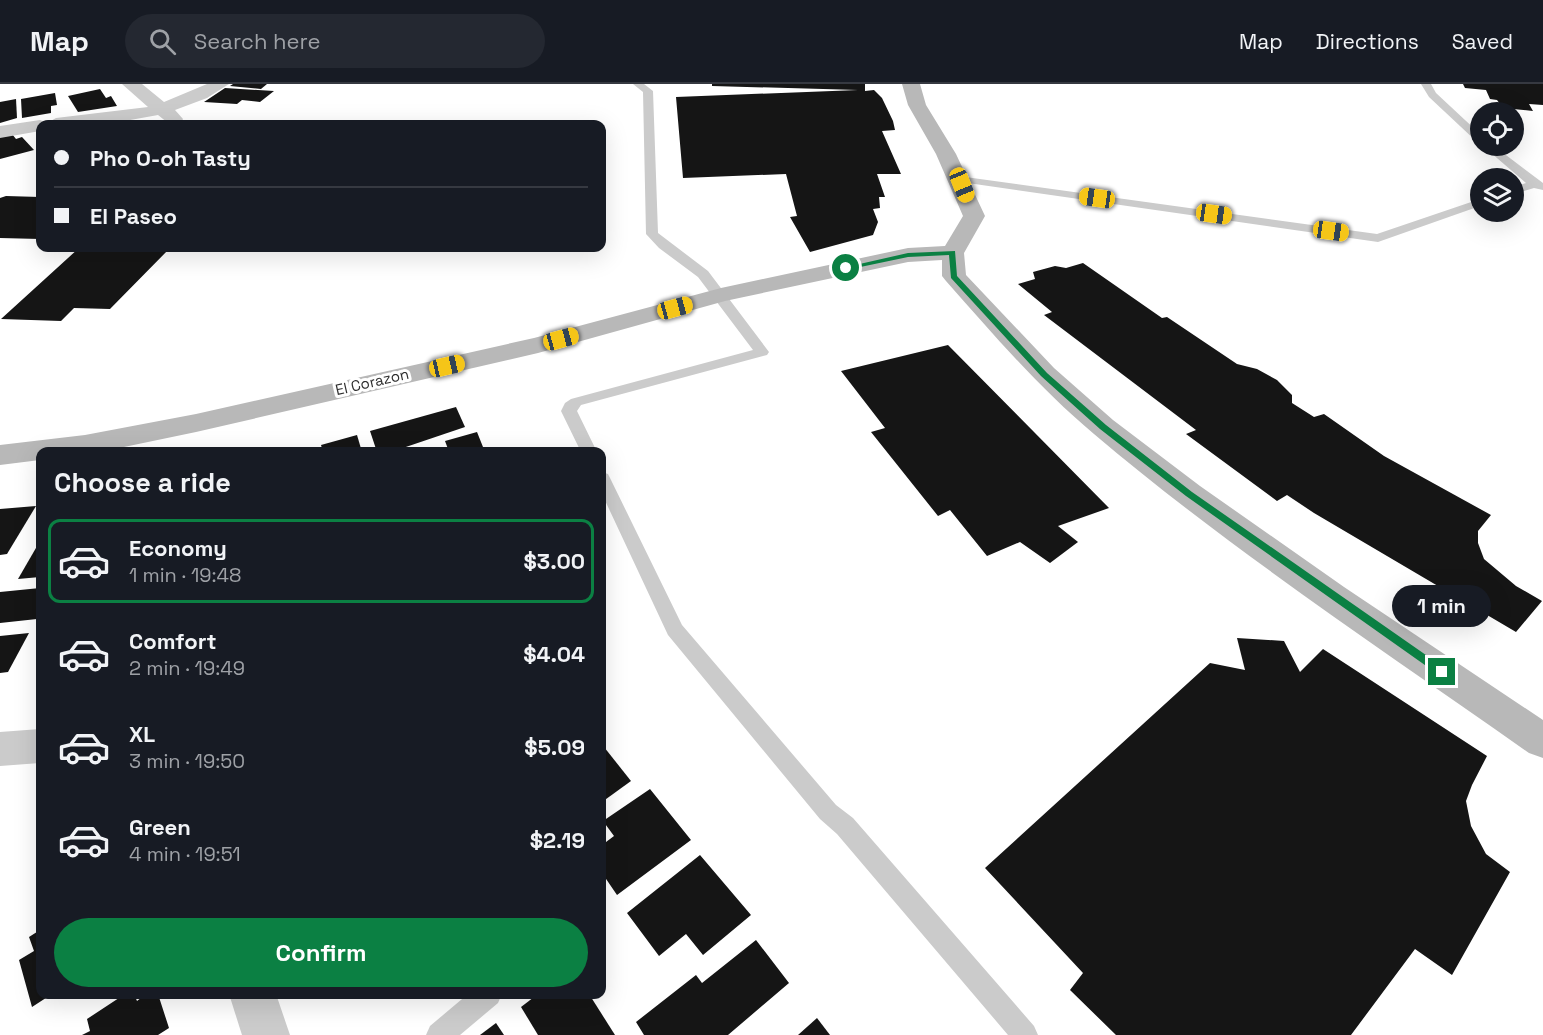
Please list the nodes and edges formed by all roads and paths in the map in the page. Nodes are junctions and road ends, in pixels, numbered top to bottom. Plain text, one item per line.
1 (131, 84) edge
2 (220, 84) edge
3 (638, 84) edge
4 (911, 84) edge
5 (1426, 84) edge
6 (161, 109) junction
7 (110, 120) edge
8 (175, 120) edge
9 (36, 127) edge
10 (1470, 130) edge
11 (0, 132) edge
12 (1501, 156) edge
13 (958, 179) junction
14 (1538, 185) edge
15 (1470, 206) edge
16 (953, 253) junction
17 (721, 295) junction
18 (69, 447) edge
19 (587, 447) edge
20 (36, 451) edge
21 (0, 455) edge
22 (606, 486) edge
23 (1543, 741) edge
24 (36, 746) edge
25 (0, 749) edge
26 (254, 999) edge
27 (483, 999) edge
28 (266, 1035) edge
29 (439, 1035) edge
30 (1025, 1035) edge

1 - 6 street
2 - 6 street
3 - 17 lane
4 - 13 street
5 - 10 lane
6 - 7 street
6 - 8 street
9 - 11 street
12 - 14 lane
13 - 15 lane
13 - 16 street
16 - 17 street, El Corazon
16 - 23 street
17 - 18 street, El Corazon
17 - 19 lane
20 - 21 street, El Corazon
22 - 30 lane
24 - 25 street
26 - 28 street
27 - 29 lane

